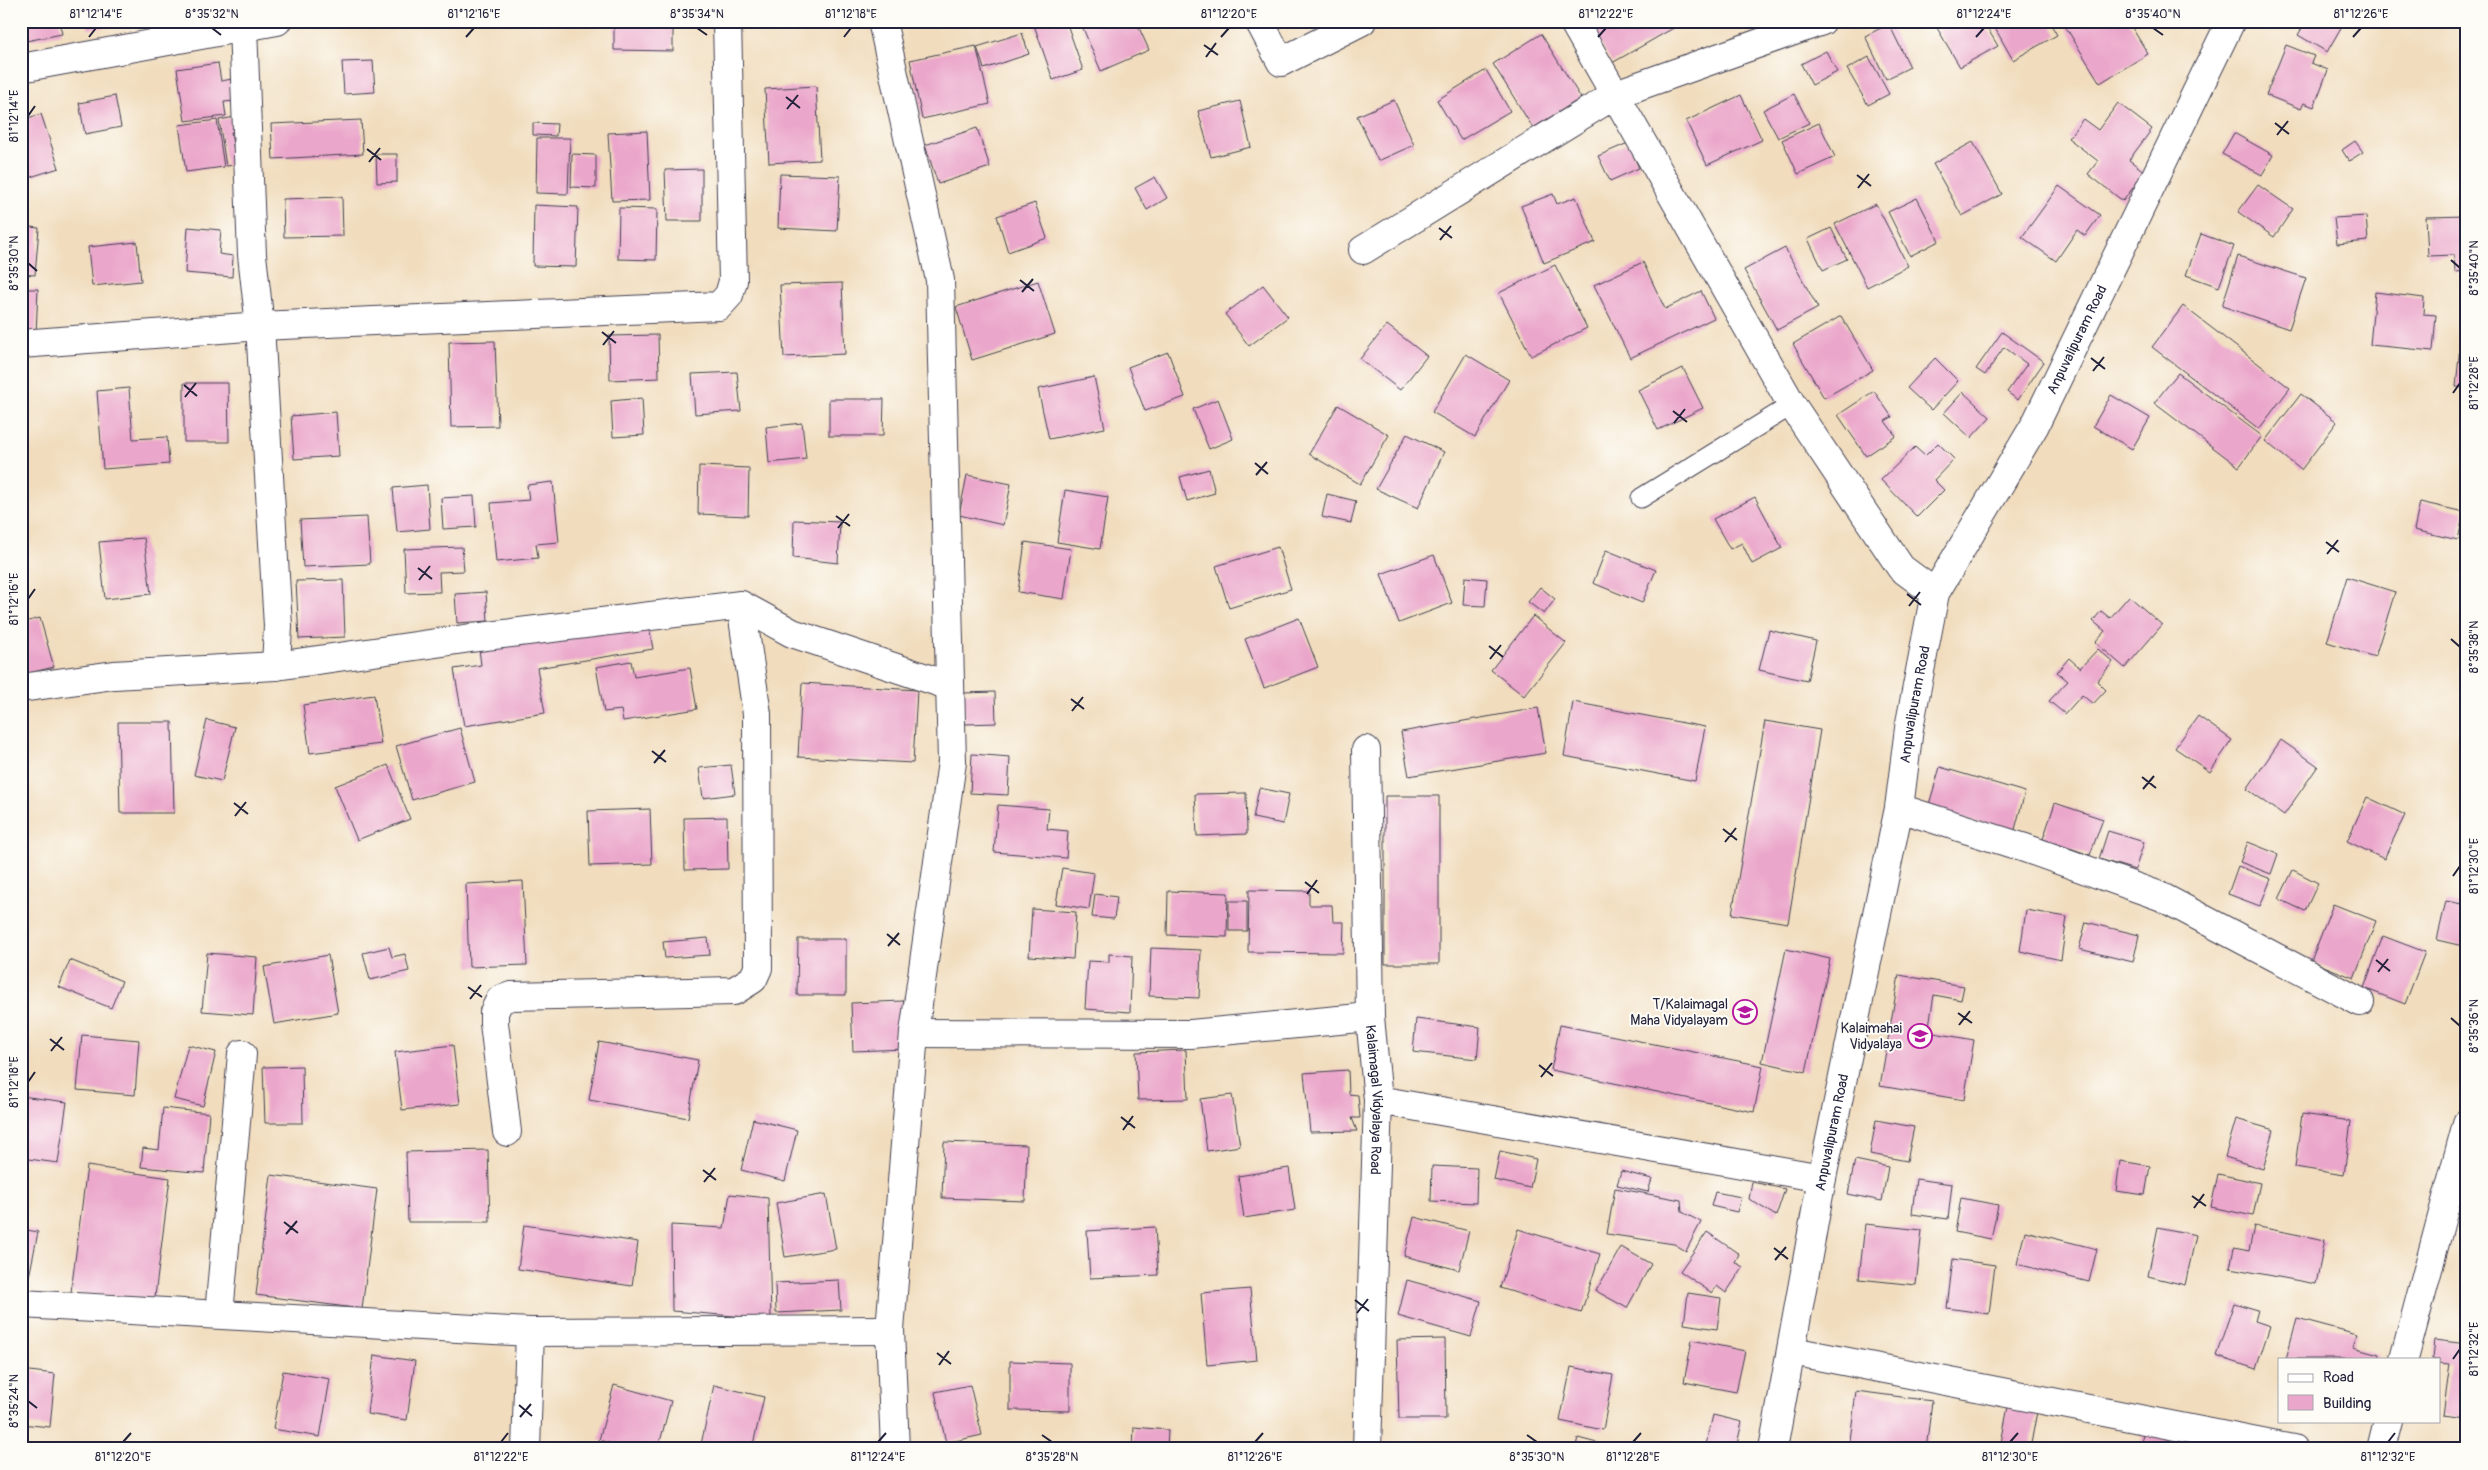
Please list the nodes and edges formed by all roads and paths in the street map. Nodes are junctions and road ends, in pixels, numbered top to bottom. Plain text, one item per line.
1 (277, 21) edge
2 (727, 21) edge
3 (882, 21) edge
4 (1259, 21) edge
5 (1362, 21) edge
6 (1573, 21) edge
7 (1822, 21) edge
8 (2231, 21) edge
9 (243, 28) junction
10 (21, 68) edge
11 (1616, 94) junction
12 (1363, 250) dead end
13 (260, 326) junction
14 (21, 344) edge
15 (1792, 405) junction
16 (1641, 498) dead end
17 (1935, 593) junction
18 (741, 605) junction
19 (276, 666) junction
20 (950, 686) junction
21 (21, 688) edge
22 (1366, 750) dead end
23 (1899, 808) junction
24 (2360, 1002) dead end
25 (1370, 1017) junction
26 (914, 1033) junction
27 (242, 1054) dead end
28 (1378, 1100) junction
29 (2467, 1123) edge
30 (508, 1132) dead end
31 (1822, 1178) junction
32 (21, 1304) edge
33 (220, 1314) junction
34 (890, 1330) junction
35 (530, 1332) junction
36 (1792, 1351) junction
37 (2404, 1358) edge
38 (2388, 1422) edge
39 (526, 1449) edge
40 (894, 1449) edge
41 (1367, 1449) edge
42 (1773, 1449) edge
43 (2293, 1449) edge
44 (2381, 1449) edge

1 - 9 street
2 - 13 street
3 - 20 street
4 - 5 street
6 - 11 street
7 - 11 street
8 - 17 street, Anpuvalipuram Road
9 - 10 street
9 - 13 street
11 - 12 street
11 - 15 street
13 - 14 street
13 - 19 street
15 - 16 lane
15 - 17 street
17 - 23 street, Anpuvalipuram Road
18 - 19 street
18 - 20 street
18 - 30 street
19 - 21 street
20 - 26 street
22 - 25 street, Kalaimagal Vidyalaya Road
23 - 24 street
23 - 31 street, Anpuvalipuram Road
25 - 26 street
25 - 28 street, Kalaimagal Vidyalaya Road
26 - 34 street
27 - 33 street
28 - 31 street
28 - 41 street, Kalaimagal Vidyalaya Road
29 - 37 street
31 - 36 street, Anpuvalipuram Road
32 - 33 street
33 - 35 street
34 - 35 street
34 - 40 street
35 - 39 street
36 - 42 street, Anpuvalipuram Road
36 - 43 street
38 - 44 street

